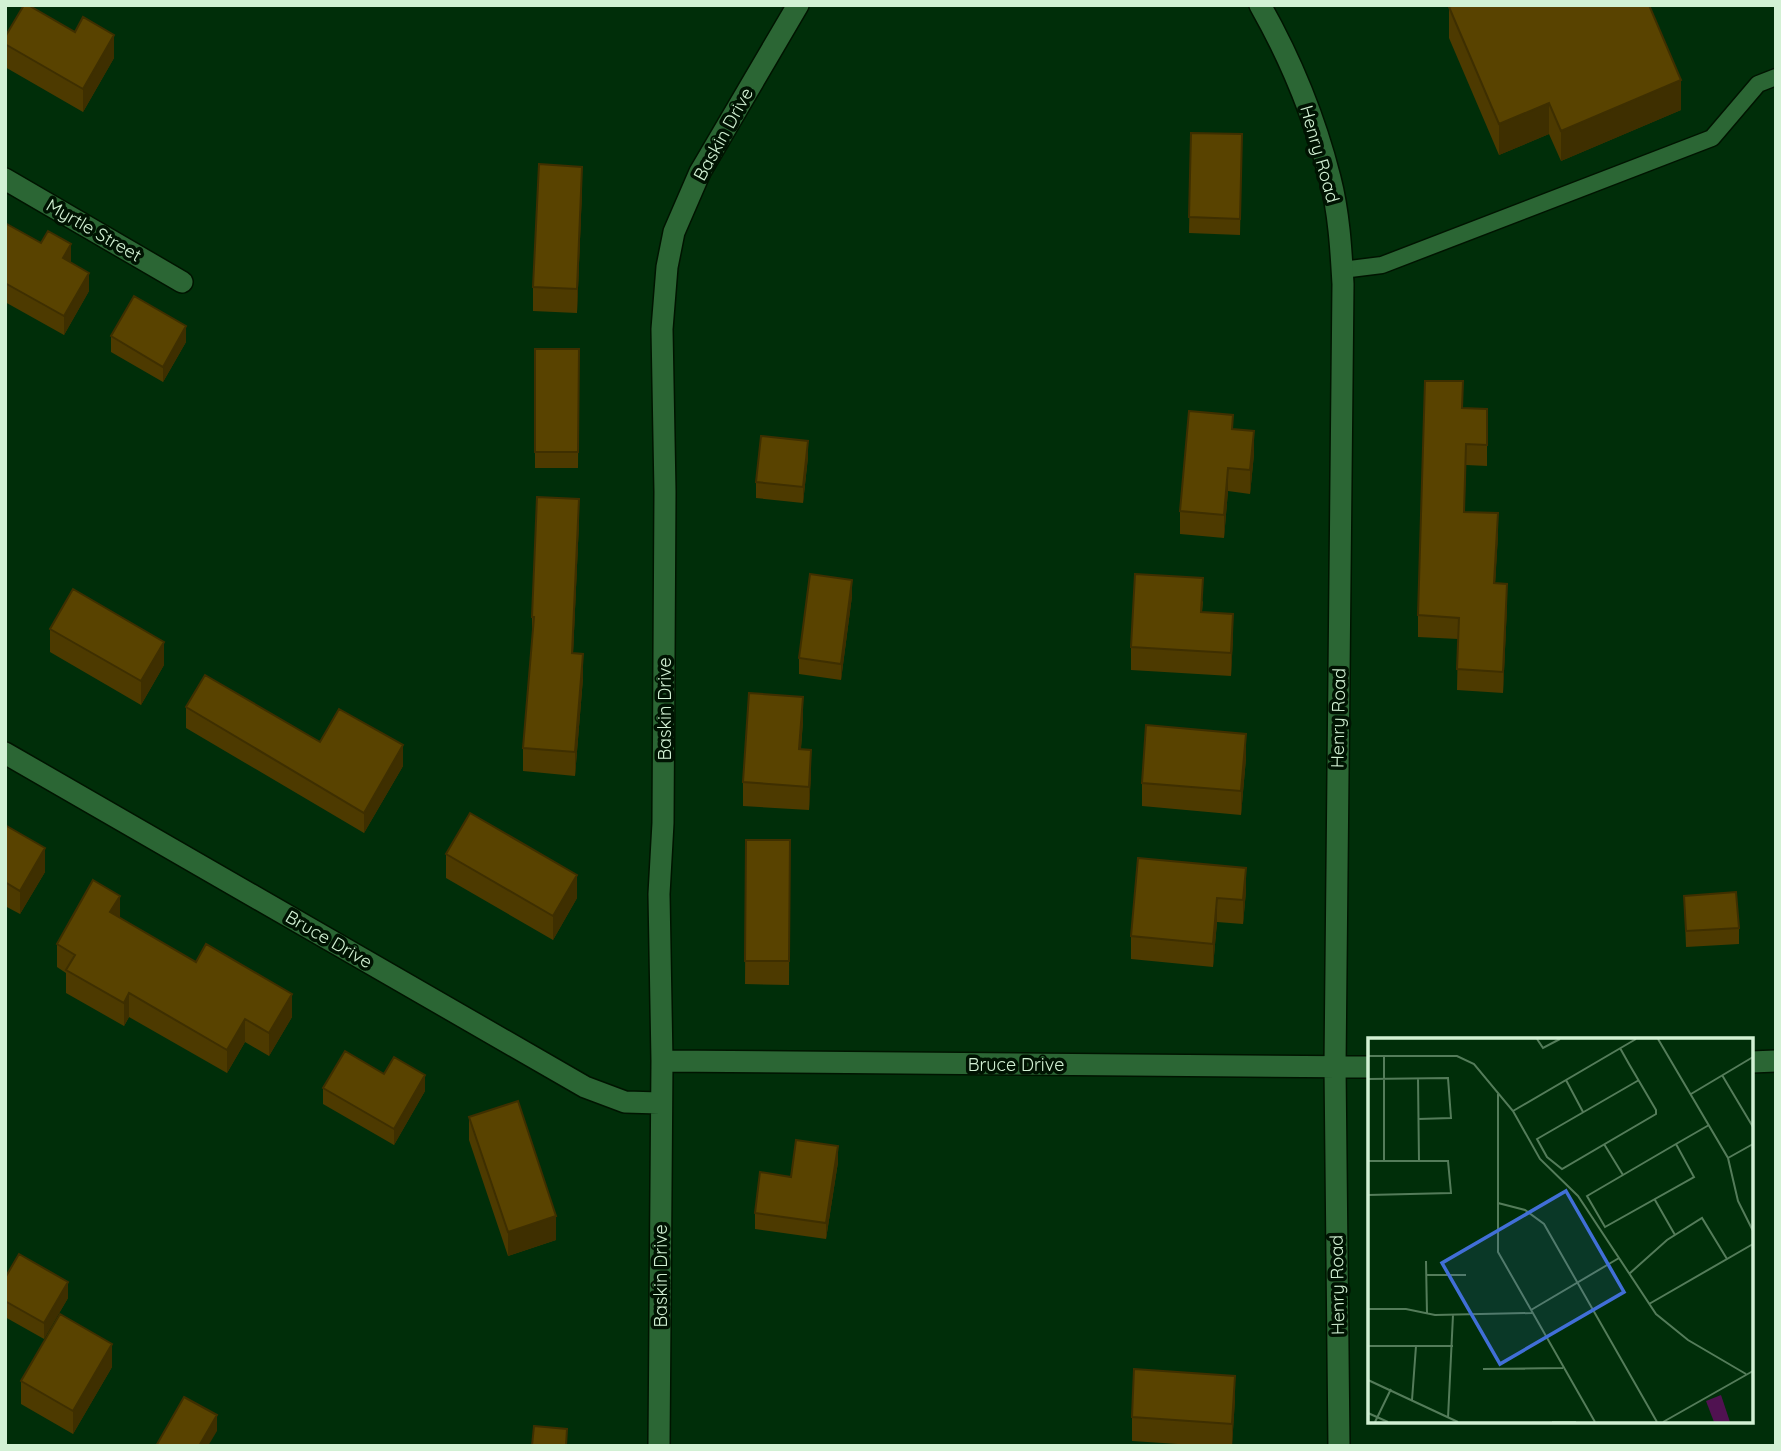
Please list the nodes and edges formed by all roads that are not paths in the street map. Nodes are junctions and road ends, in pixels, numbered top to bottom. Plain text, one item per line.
1 (798, 5) edge
2 (1260, 5) edge
3 (1776, 76) edge
4 (5, 179) edge
5 (1342, 270) junction
6 (182, 282) dead end
7 (5, 753) edge
8 (662, 1061) junction
9 (1776, 1061) edge
10 (1753, 1062) edge
11 (1335, 1066) junction
12 (1368, 1067) edge
13 (660, 1103) junction
14 (659, 1446) edge
15 (1339, 1446) edge

1 - 8 street, Baskin Drive
2 - 5 street, Henry Road
3 - 5 lane
4 - 6 street, Myrtle Street
5 - 11 street, Henry Road
7 - 13 street, Bruce Drive
8 - 11 street, Bruce Drive
8 - 13 street, Baskin Drive
9 - 10 street
11 - 12 street, Bruce Drive
11 - 15 street, Henry Road
13 - 14 street, Baskin Drive

